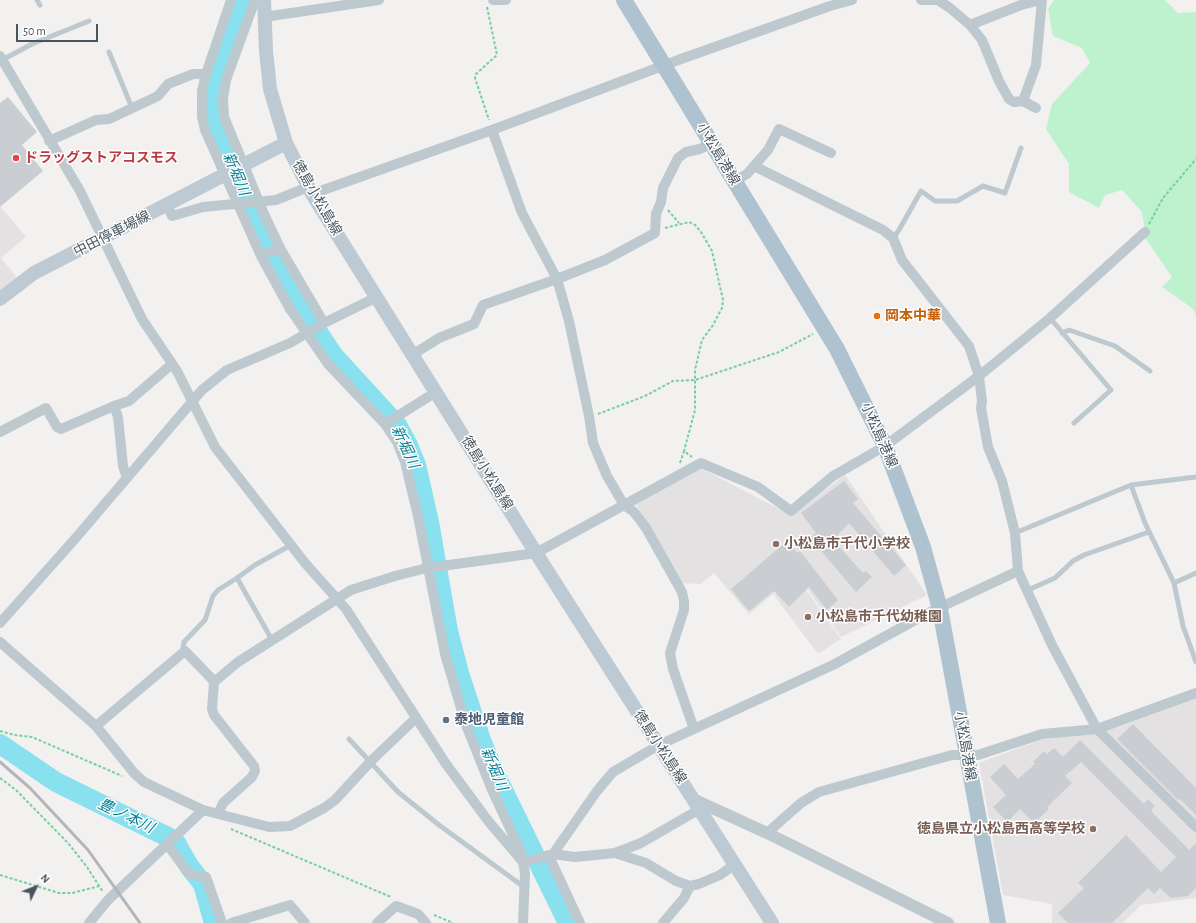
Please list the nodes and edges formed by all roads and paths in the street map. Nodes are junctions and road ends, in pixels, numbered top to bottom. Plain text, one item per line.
1 (231, 0) edge
2 (259, 0) edge
3 (379, 0) edge
4 (485, 0) edge
5 (493, 0) edge
6 (506, 0) edge
7 (624, 0) edge
8 (852, 0) edge
9 (921, 0) edge
10 (938, 0) edge
11 (1042, 0) edge
12 (264, 17) junction
13 (89, 21) dead end
14 (970, 25) junction
15 (109, 52) dead end
16 (1, 58) edge
17 (665, 65) junction
18 (206, 74) junction
19 (1023, 101) junction
20 (132, 108) junction
21 (1036, 108) dead end
22 (492, 130) junction
23 (49, 141) junction
24 (286, 143) junction
25 (711, 143) junction
26 (1020, 148) dead end
27 (831, 153) dead end
28 (1196, 159) edge
29 (754, 166) junction
30 (243, 167) junction
31 (226, 175) junction
32 (735, 181) junction
33 (310, 191) junction
34 (257, 202) junction
35 (661, 202) junction
36 (241, 204) junction
37 (167, 205) junction
38 (679, 223) junction
39 (1145, 232) joint
40 (655, 233) junction
41 (104, 238) junction
42 (892, 238) junction
43 (278, 249) junction
44 (263, 256) junction
45 (557, 279) junction
46 (377, 297) junction
47 (0, 299) edge
48 (1050, 318) junction
49 (322, 324) junction
50 (824, 328) junction
51 (308, 332) junction
52 (1062, 333) junction
53 (412, 355) junction
54 (172, 364) junction
55 (1150, 371) dead end
56 (979, 376) junction
57 (695, 380) junction
58 (436, 392) junction
59 (192, 401) junction
60 (114, 406) junction
61 (589, 416) junction
62 (386, 423) junction
63 (1074, 423) dead end
64 (0, 432) edge
65 (885, 446) junction
66 (684, 451) dead end
67 (127, 478) junction
68 (1196, 478) edge
69 (1132, 485) junction
70 (624, 505) junction
71 (1149, 532) junction
72 (1015, 533) junction
73 (291, 545) junction
74 (536, 553) junction
75 (429, 568) junction
76 (1018, 571) junction
77 (1196, 573) edge
78 (237, 578) junction
79 (1174, 583) junction
80 (1028, 590) junction
81 (337, 598) junction
82 (940, 609) junction
83 (0, 623) edge
84 (272, 640) junction
85 (0, 642) edge
86 (185, 651) junction
87 (1196, 662) edge
88 (214, 682) junction
89 (1196, 693) edge
90 (416, 718) junction
91 (96, 726) junction
92 (1097, 728) junction
93 (694, 729) junction
94 (349, 739) dead end
95 (659, 745) junction
96 (966, 755) junction
97 (371, 761) junction
98 (0, 778) edge
99 (698, 804) junction
100 (203, 810) junction
101 (218, 814) junction
102 (1196, 827) edge
103 (767, 833) junction
104 (170, 841) junction
105 (615, 853) junction
106 (549, 856) junction
107 (526, 862) junction
108 (735, 864) junction
109 (0, 875) edge
110 (100, 886) junction
111 (690, 886) junction
112 (524, 887) junction
113 (108, 900) junction
114 (995, 919) edge
115 (89, 923) edge
116 (222, 923) edge
117 (231, 923) edge
118 (305, 923) edge
119 (377, 923) edge
120 (426, 923) edge
121 (523, 923) edge
122 (580, 923) edge
123 (663, 923) edge
124 (772, 923) edge
125 (948, 923) edge

1 - 18 street
2 - 12 main road, 徳島小松島線
2 - 30 street
3 - 12 street
4 - 22 path
5 - 6 street
7 - 17 main road, 小松島港線
8 - 17 street
9 - 10 street
10 - 14 street
11 - 14 street
11 - 19 street
12 - 24 main road, 徳島小松島線
13 - 16 lane
14 - 19 street
15 - 20 lane
16 - 23 street
17 - 22 street
17 - 25 main road, 小松島港線
18 - 20 street
18 - 31 street
19 - 21 street
20 - 23 street
22 - 33 street
22 - 45 street
23 - 41 street
24 - 30 main road
24 - 33 main road, 徳島小松島線
25 - 32 main road, 小松島港線
25 - 35 street
26 - 42 lane
27 - 29 street
28 - 39 path
29 - 32 street
29 - 42 street
30 - 31 main road, 中田停車場線
30 - 34 street
31 - 36 street
31 - 37 main road, 中田停車場線
32 - 50 main road, 小松島港線
33 - 34 street
33 - 46 main road, 徳島小松島線
34 - 36 street
34 - 43 street
35 - 38 path
35 - 40 street
36 - 37 street
36 - 44 street
37 - 41 main road, 中田停車場線
38 - 40 path
38 - 57 path
39 - 48 street
40 - 45 street
41 - 47 main road, 中田停車場線
41 - 54 street
42 - 56 street
43 - 44 street
43 - 49 street
44 - 51 street
45 - 53 street
45 - 61 street
46 - 49 street
46 - 53 main road, 徳島小松島線
48 - 52 lane
48 - 56 street
49 - 51 street
50 - 57 path
50 - 65 main road, 小松島港線
51 - 59 street
51 - 62 street
52 - 55 lane
52 - 63 lane
53 - 58 main road, 徳島小松島線
54 - 59 street
54 - 60 street
56 - 65 street
56 - 72 street
57 - 61 path
57 - 66 path
58 - 62 street
58 - 74 main road, 徳島小松島線
59 - 67 street
59 - 73 street
60 - 64 street
60 - 67 street
61 - 70 street
62 - 75 street
65 - 70 street
65 - 82 main road, 小松島港線
67 - 83 street
68 - 69 lane
69 - 71 lane
69 - 72 lane
70 - 74 street
70 - 93 street
71 - 79 lane
71 - 80 lane
72 - 76 street
73 - 78 lane
73 - 81 street
74 - 75 street
74 - 95 main road, 徳島小松島線
75 - 81 street
75 - 107 street
76 - 80 street
76 - 82 street
77 - 79 lane
78 - 84 lane
78 - 86 lane
79 - 87 lane
80 - 92 street
81 - 84 street
81 - 90 street
82 - 93 street
82 - 96 main road, 小松島港線
84 - 88 street
85 - 91 street
86 - 88 street
86 - 91 street
88 - 101 street
89 - 92 street
90 - 97 street
90 - 107 street
91 - 100 street
92 - 96 street
92 - 102 street
93 - 95 street
94 - 97 lane
95 - 99 main road, 徳島小松島線
95 - 106 street
96 - 103 street
96 - 114 main road, 小松島港線
97 - 101 street
97 - 112 lane
98 - 110 path
99 - 103 street
99 - 105 street
99 - 108 main road, 徳島小松島線
100 - 101 street
100 - 104 street
103 - 125 street
104 - 113 street
104 - 116 street
105 - 106 street
105 - 111 street
106 - 107 street
106 - 122 street
107 - 112 street
108 - 111 street
108 - 124 main road, 徳島小松島線
109 - 110 path
110 - 113 path
111 - 123 street
112 - 121 street
113 - 115 street
117 - 118 street
119 - 120 street

